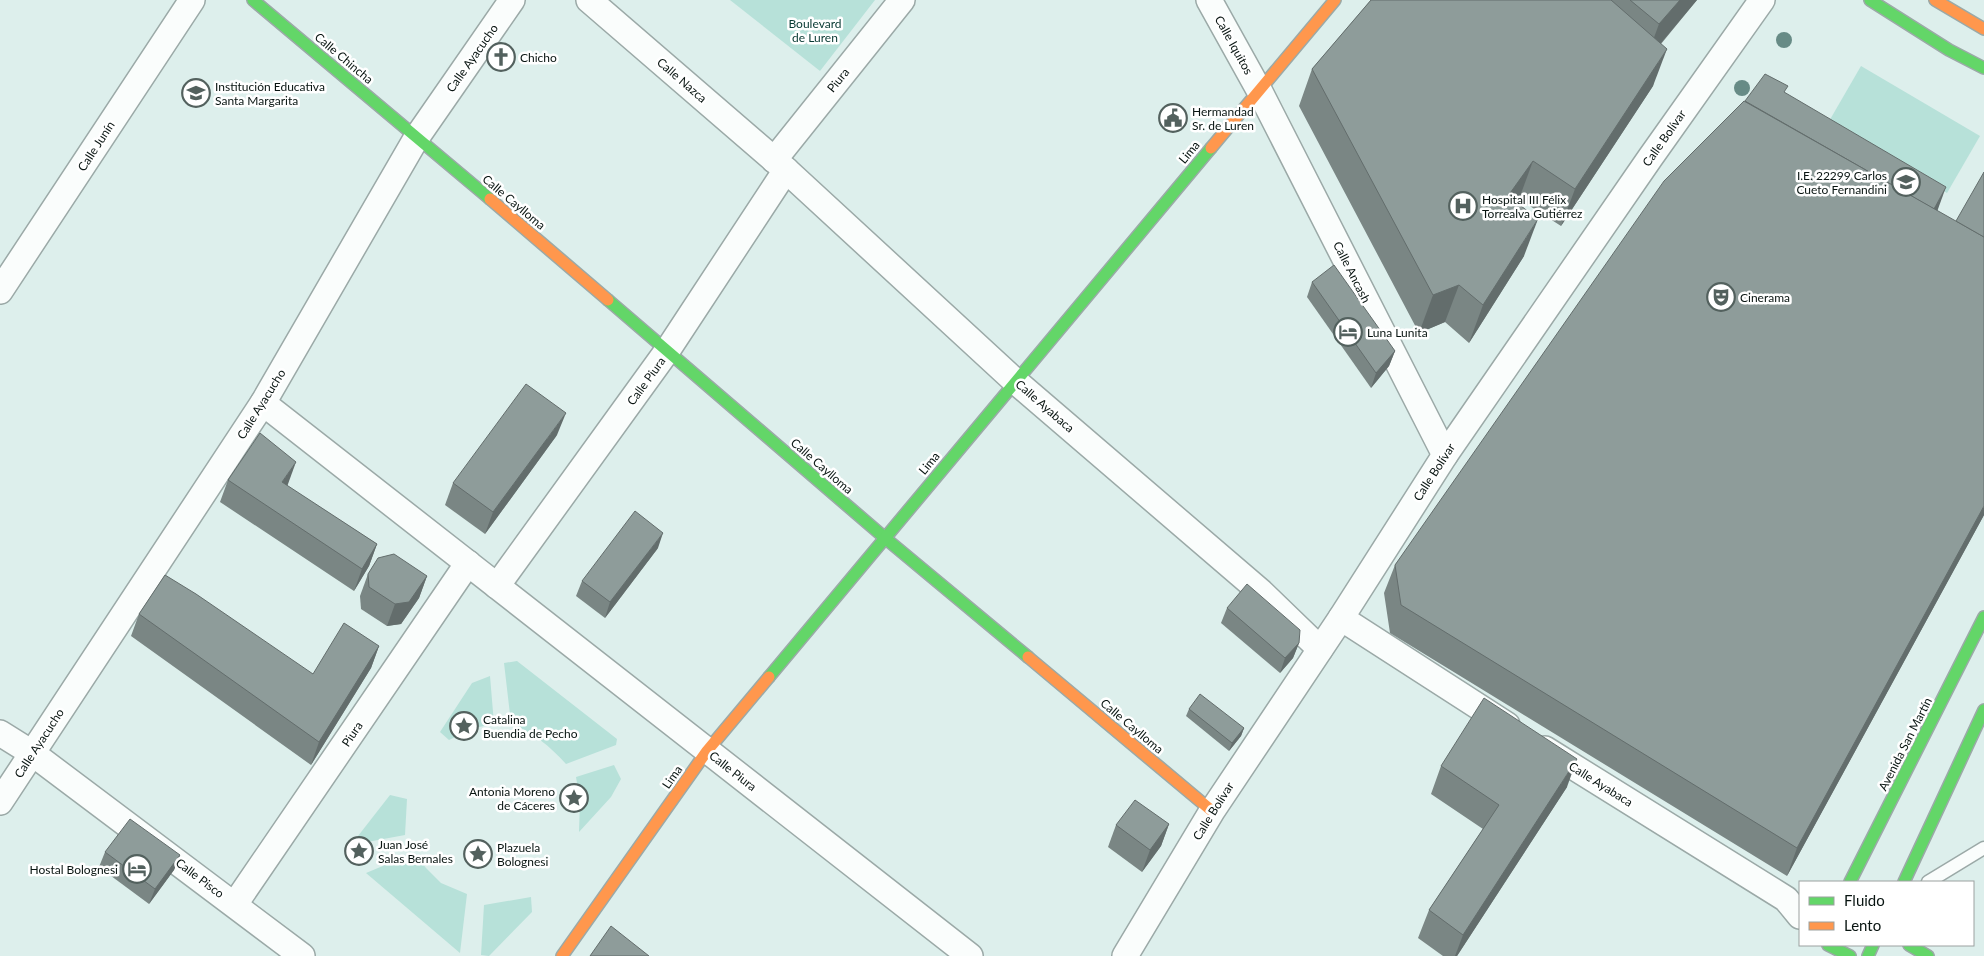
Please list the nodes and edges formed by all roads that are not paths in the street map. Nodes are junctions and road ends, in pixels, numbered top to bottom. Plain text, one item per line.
1 (192, 0) edge
2 (253, 0) edge
3 (512, 0) edge
4 (589, 0) edge
5 (902, 0) edge
6 (1209, 0) edge
7 (1335, 0) edge
8 (1762, 0) edge
9 (1870, 0) edge
10 (1935, 0) edge
11 (1984, 29) edge
12 (1984, 68) edge
13 (1259, 90) junction
14 (417, 138) junction
15 (780, 165) junction
16 (0, 292) edge
17 (668, 351) junction
18 (1016, 381) junction
19 (263, 403) junction
20 (1445, 455) junction
21 (884, 538) junction
22 (468, 564) junction
23 (497, 586) junction
24 (1341, 618) junction
25 (1984, 618) edge
26 (1320, 649) junction
27 (1984, 710) edge
28 (0, 733) edge
29 (707, 751) junction
30 (32, 753) junction
31 (0, 802) edge
32 (1212, 811) junction
33 (1984, 848) edge
34 (1851, 881) edge
35 (1904, 881) edge
36 (1930, 881) edge
37 (235, 904) junction
38 (1796, 906) edge
39 (1911, 946) edge
40 (1823, 947) edge
41 (302, 956) edge
42 (562, 956) edge
43 (970, 956) edge
44 (1125, 956) edge
45 (1850, 956) edge
46 (1928, 956) edge

1 - 16 street, Calle Junín
2 - 14 street, Calle Chincha
3 - 14 street, Calle Ayacucho
4 - 15 street, Calle Nazca
5 - 15 street, Piura
6 - 13 street, Calle Iquitos
7 - 13 street, Lima
8 - 20 street, Calle Bolívar
9 - 12 street
10 - 11 street
13 - 18 street, Lima
13 - 20 street, Calle Ancash
14 - 17 street, Calle Caylloma
14 - 19 street, Calle Ayacucho
15 - 17 street, Calle Piura
15 - 18 street, Calle Ayabaca
17 - 21 street, Calle Caylloma
17 - 23 street, Calle Piura
18 - 21 street, Lima
18 - 26 street, Calle Ayabaca
19 - 22 street, Calle Piura
19 - 30 street, Calle Ayacucho
20 - 24 street, Calle Bolívar
21 - 29 street, Lima
21 - 32 street, Calle Caylloma
22 - 23 street, Calle Piura
22 - 37 street, Piura
23 - 29 street, Calle Piura
24 - 26 street, Calle Bolívar
24 - 38 street, Calle Ayabaca
25 - 34 street, Avenida San Martín
26 - 32 street, Calle Bolívar
27 - 35 street
28 - 30 street, Calle Pisco
29 - 42 street, Lima
29 - 43 street, Calle Piura
30 - 31 street, Calle Ayacucho
30 - 37 street, Calle Pisco
32 - 44 street, Calle Bolívar
33 - 36 lane
37 - 41 street, Calle Pisco
39 - 46 street
40 - 45 street

